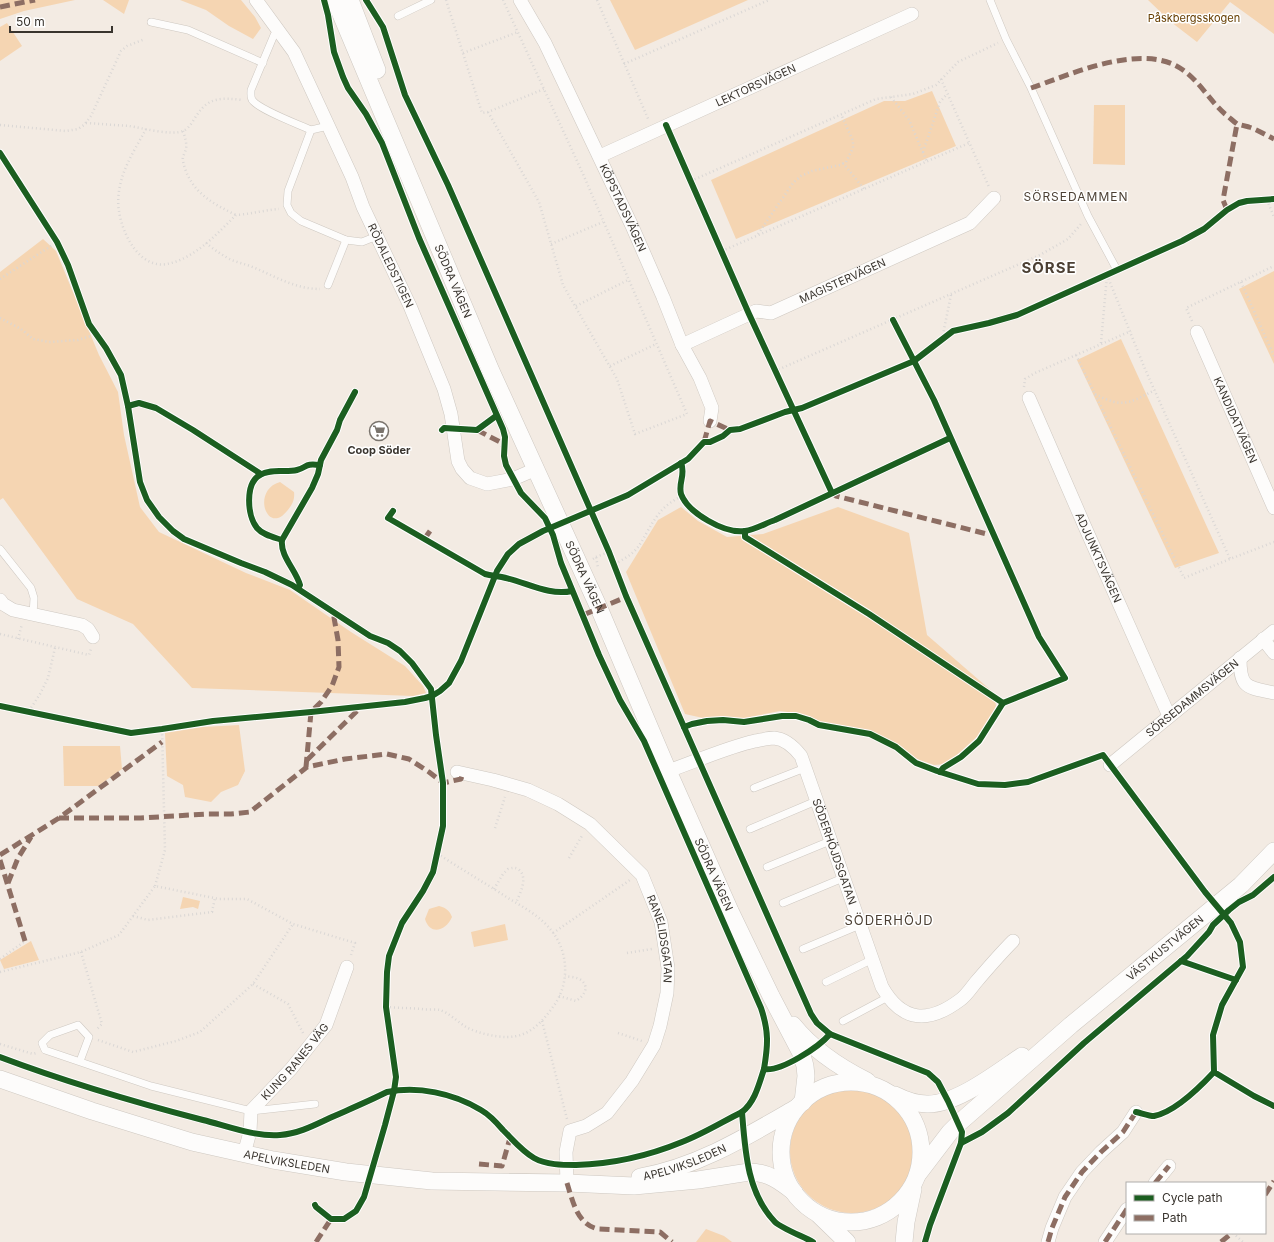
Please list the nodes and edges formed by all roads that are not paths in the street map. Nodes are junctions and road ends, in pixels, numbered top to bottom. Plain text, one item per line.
1 (256, 0) edge
2 (335, 0) edge
3 (350, 0) edge
4 (431, 0) edge
5 (520, 0) edge
6 (990, 0) edge
7 (912, 14) dead end
8 (398, 16) dead end
9 (151, 22) dead end
10 (279, 31) junction
11 (263, 63) junction
12 (328, 126) junction
13 (311, 130) junction
14 (402, 156) junction
15 (600, 156) junction
16 (994, 198) road end
17 (377, 236) junction
18 (346, 240) junction
19 (1117, 270) dead end
20 (328, 285) road end
21 (1197, 332) road end
22 (682, 345) junction
23 (1029, 398) road end
24 (710, 421) dead end
25 (536, 469) junction
26 (1274, 508) edge
27 (0, 549) edge
28 (0, 600) edge
29 (33, 615) junction
30 (1274, 631) edge
31 (93, 637) road end
32 (1264, 640) junction
33 (1274, 653) edge
34 (1240, 658) junction
35 (1274, 693) edge
36 (1169, 716) junction
37 (1110, 765) dead end
38 (805, 768) junction
39 (668, 771) junction
40 (457, 772) dead end
41 (754, 788) dead end
42 (816, 801) junction
43 (750, 830) dead end
44 (830, 840) junction
45 (1274, 851) edge
46 (767, 867) dead end
47 (843, 878) junction
48 (783, 904) dead end
49 (860, 925) junction
50 (1013, 941) dead end
51 (804, 949) dead end
52 (873, 959) junction
53 (347, 967) road end
54 (826, 982) dead end
55 (771, 996) junction
56 (888, 998) junction
57 (842, 1021) dead end
58 (1072, 1025) junction
59 (80, 1062) junction
60 (0, 1079) edge
61 (876, 1086) junction
62 (891, 1094) junction
63 (315, 1104) dead end
64 (800, 1104) junction
65 (251, 1111) junction
66 (1136, 1112) dead end
67 (244, 1154) junction
68 (1169, 1166) dead end
69 (916, 1178) junction
70 (1156, 1182) edge
71 (568, 1183) junction
72 (585, 1184) junction
73 (794, 1192) junction
74 (1126, 1210) edge
75 (816, 1212) junction
76 (847, 1242) edge
77 (904, 1242) edge
78 (1048, 1242) edge
79 (1105, 1242) edge

1 - 10 street, RÖDALEDSTIGEN
2 - 14 street, SÖDRA VÄGEN
3 - 14 street, SÖDRA VÄGEN
4 - 8 lane
5 - 15 street, KÖPSTADSVÄGEN
6 - 19 lane
7 - 15 street, LEKTORSVÄGEN
9 - 11 lane
10 - 11 lane
10 - 12 street, RÖDALEDSTIGEN
11 - 13 lane
12 - 13 lane
12 - 17 street, RÖDALEDSTIGEN
13 - 18 lane
14 - 25 street, SÖDRA VÄGEN
15 - 22 street, KÖPSTADSVÄGEN
16 - 22 street, MAGISTERVÄGEN
17 - 18 lane
17 - 25 street, RÖDALEDSTIGEN
18 - 20 lane
21 - 26 street, KANDIDATVÄGEN
22 - 24 street, KÖPSTADSVÄGEN
23 - 36 street, ADJUNKTSVÄGEN
25 - 39 street, SÖDRA VÄGEN
27 - 29 lane
28 - 29 street
29 - 31 street
30 - 32 street, SÖRSEDAMMSVÄGEN
32 - 33 street
32 - 34 street, SÖRSEDAMMSVÄGEN
34 - 35 street
34 - 36 street, SÖRSEDAMMSVÄGEN
36 - 37 street, SÖRSEDAMMSVÄGEN
38 - 39 street, SÖDERHÖJDSGATAN
38 - 41 lane
38 - 42 street, SÖDERHÖJDSGATAN
39 - 55 street, SÖDRA VÄGEN
40 - 71 street, RANELIDSGATAN
42 - 43 lane
42 - 44 street, SÖDERHÖJDSGATAN
44 - 46 lane
44 - 47 street, SÖDERHÖJDSGATAN
45 - 58 street, VÄSTKUSTVÄGEN
47 - 48 lane
47 - 49 street, SÖDERHÖJDSGATAN
49 - 51 lane
49 - 52 street, SÖDERHÖJDSGATAN
50 - 56 street, SÖDERHÖJDSGATAN
52 - 54 lane
52 - 56 street, SÖDERHÖJDSGATAN
53 - 65 street, KUNG RANES VÄG
55 - 61 street, SÖDRA VÄGEN
55 - 64 street, SÖDRA VÄGEN
56 - 57 lane
58 - 62 street, VÄSTKUSTVÄGEN
58 - 69 street, VÄSTKUSTVÄGEN
59 - 59 lane
59 - 65 lane
60 - 67 street, APELVIKSLEDEN
61 - 62 street
61 - 64 street
62 - 69 street
63 - 65 lane
64 - 72 street, APELVIKSLEDEN
64 - 73 street
65 - 67 street
66 - 78 street
67 - 71 street, APELVIKSLEDEN
68 - 70 street
69 - 75 street
69 - 77 street, VÄSTKUSTVÄGEN
71 - 72 street, APELVIKSLEDEN
72 - 73 street, APELVIKSLEDEN
73 - 75 street
74 - 79 street
75 - 76 street

